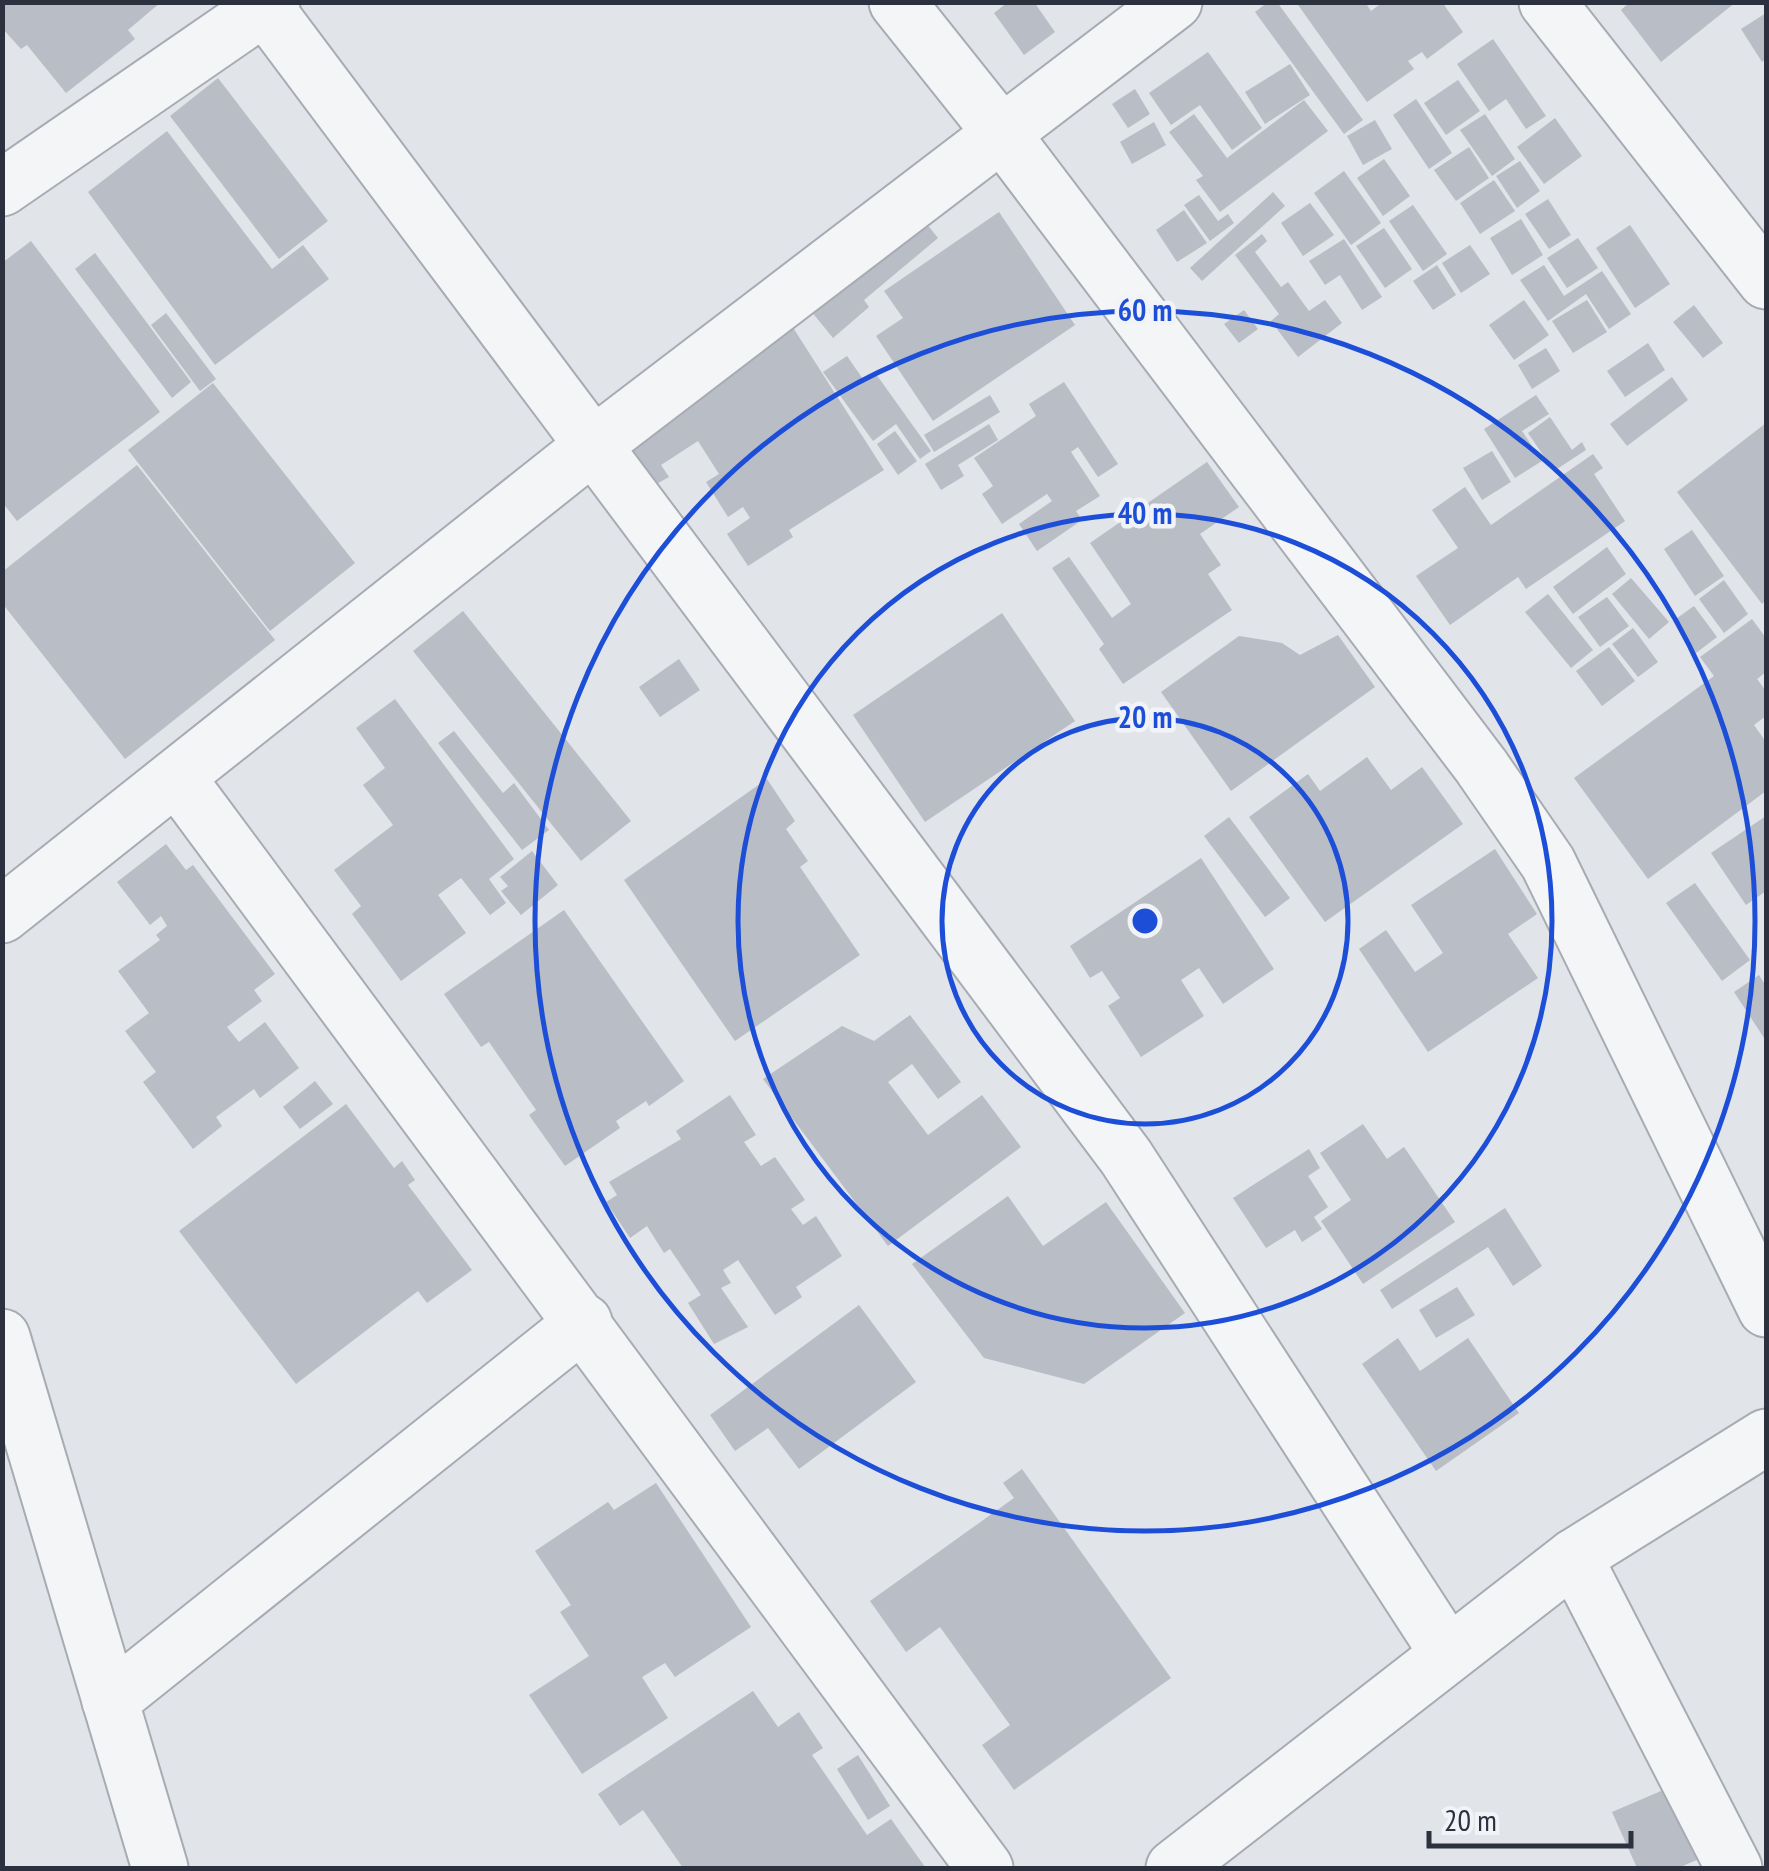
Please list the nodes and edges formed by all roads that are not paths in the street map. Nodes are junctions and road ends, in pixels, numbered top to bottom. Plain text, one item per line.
1 (897, 2) edge
2 (1174, 2) edge
3 (1547, 2) edge
4 (266, 4) edge
5 (1003, 135) junction
6 (2, 188) edge
7 (1766, 281) edge
8 (595, 444) junction
9 (178, 779) junction
10 (2, 915) edge
11 (1766, 1309) edge
12 (584, 1322) junction
13 (2, 1337) edge
14 (1766, 1437) edge
15 (1574, 1557) junction
16 (1448, 1652) junction
17 (110, 1700) junction
18 (1189, 1864) edge
19 (160, 1868) edge
20 (986, 1868) edge
21 (1734, 1868) edge

1 - 5 street
2 - 5 street
3 - 7 street
4 - 6 street
4 - 8 street
5 - 8 street
5 - 11 street
8 - 9 street
8 - 16 street
9 - 10 street
9 - 12 street
12 - 17 street
12 - 20 street
13 - 17 street
14 - 15 street
15 - 16 street
15 - 21 street
16 - 18 street
17 - 19 street

